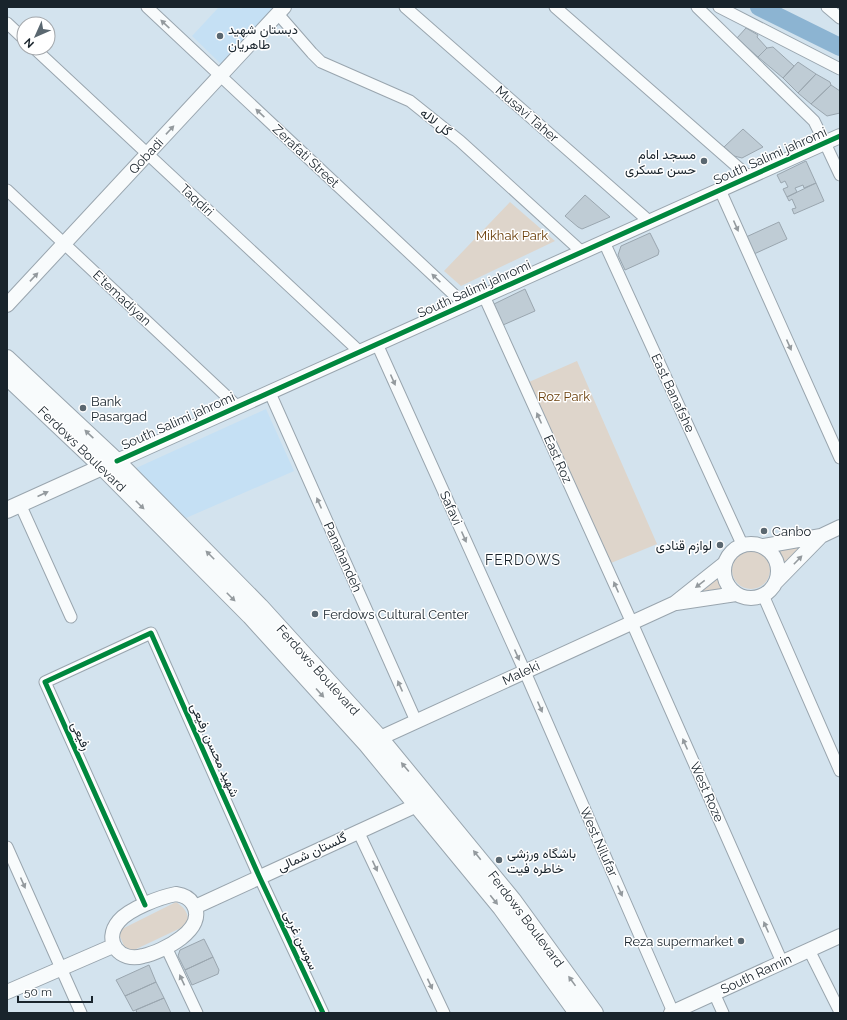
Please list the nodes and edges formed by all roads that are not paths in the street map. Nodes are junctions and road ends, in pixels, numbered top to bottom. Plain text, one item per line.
1 (147, 7) edge
2 (405, 7) edge
3 (555, 7) edge
4 (697, 7) edge
5 (719, 7) edge
6 (827, 7) edge
7 (281, 11) edge
8 (840, 18) edge
9 (7, 23) edge
10 (16, 31) edge
11 (43, 56) edge
12 (840, 70) edge
13 (220, 76) junction
14 (840, 136) edge
15 (825, 143) junction
16 (148, 154) junction
17 (840, 175) edge
18 (749, 177) junction
19 (7, 190) edge
20 (720, 190) junction
21 (650, 222) junction
22 (604, 242) junction
23 (64, 244) junction
24 (582, 252) junction
25 (484, 296) junction
26 (7, 305) edge
27 (465, 305) junction
28 (377, 344) junction
29 (360, 352) junction
30 (7, 358) edge
31 (7, 377) edge
32 (270, 393) junction
33 (238, 407) junction
34 (840, 458) edge
35 (110, 464) junction
36 (14, 507) edge
37 (840, 527) edge
38 (821, 536) junction
39 (742, 544) junction
40 (764, 546) junction
41 (724, 564) junction
42 (775, 583) junction
43 (736, 594) junction
44 (763, 595) junction
45 (675, 603) junction
46 (71, 617) dead end
47 (632, 623) junction
48 (151, 633) joint
49 (525, 672) junction
50 (416, 722) junction
51 (374, 742) junction
52 (840, 771) edge
53 (423, 801) junction
54 (358, 831) junction
55 (7, 847) edge
56 (259, 876) junction
57 (145, 905) junction
58 (195, 907) junction
59 (840, 936) edge
60 (113, 946) junction
61 (166, 947) junction
62 (809, 950) junction
63 (782, 962) junction
64 (61, 968) junction
65 (7, 992) edge
66 (714, 993) junction
67 (672, 1012) edge
68 (840, 1012) edge
69 (81, 1013) edge
70 (198, 1013) edge
71 (323, 1013) edge
72 (444, 1013) edge
73 (577, 1013) edge
74 (595, 1013) edge
75 (723, 1013) edge

13 -> 1 street, Zerafati Street
2 - 21 street, Musavi Taher
3 - 18 street
4 - 15 street
5 - 12 street
6 - 8 street
7 - 13 street, Qobadi
7 - 24 street, گل لاله
9 - 10 street
11 - 16 street, Taqdiri
16 -> 13 street, Qobadi
27 -> 13 street, Zerafati Street
14 - 15 street, South Salimi jahromi
15 - 17 street
15 - 18 street, South Salimi jahromi
16 - 23 street, Qobadi
16 - 29 street, Taqdiri
18 - 20 street, South Salimi jahromi
19 - 23 street, E'temadiyan
20 - 21 street, South Salimi jahromi
20 -> 34 street
21 - 22 street, South Salimi jahromi
22 - 24 street, South Salimi jahromi
22 - 39 street, East Banafshe
26 -> 23 street, Qobadi
23 - 33 street, E'temadiyan
24 - 25 street, South Salimi jahromi
25 - 27 street, South Salimi jahromi
47 -> 25 street, East Roz
27 - 28 street, South Salimi jahromi
28 - 29 street, South Salimi jahromi
28 -> 49 street, Safavi
29 - 32 street, South Salimi jahromi
35 -> 30 main road, Ferdows Boulevard
31 - 35 main road, Ferdows Boulevard
32 - 33 street, South Salimi jahromi
50 -> 32 street, Panahandeh
33 - 35 street, South Salimi jahromi
36 -> 35 main road
35 - 51 main road, Ferdows Boulevard
36 - 46 street
37 - 38 street
38 - 40 street
42 -> 38 street
39 - 40 street
39 - 41 street
40 - 42 street
41 - 43 street
41 -> 45 street, Maleki
42 - 44 street
43 - 44 street
43 - 45 street, Maleki
44 - 52 street
45 - 47 street, Maleki
47 - 49 street, Maleki
63 -> 47 street, West Roze
48 - 56 street, شهید محسن رفیعی
48 - 57 street, رفیعی
49 - 50 street, Maleki
49 -> 67 street, West Nilufar
50 - 51 street, Maleki
51 - 53 main road, Ferdows Boulevard
53 - 54 street, گلستان شمالی
53 -> 73 main road, Ferdows Boulevard
74 -> 53 main road, Ferdows Boulevard
54 - 56 street, گلستان شمالی
54 -> 72 street
55 -> 64 street
56 - 58 street, گلستان شمالی
56 - 71 street, سوسن غربی
57 - 58 street
57 - 60 street
58 - 61 street
59 - 62 street, South Ramin
60 - 61 street
60 - 64 street
70 -> 61 street
62 - 63 street, South Ramin
62 - 68 street
63 - 66 street, South Ramin
64 - 65 street
64 - 69 street
66 - 67 street, South Ramin
66 - 75 street

